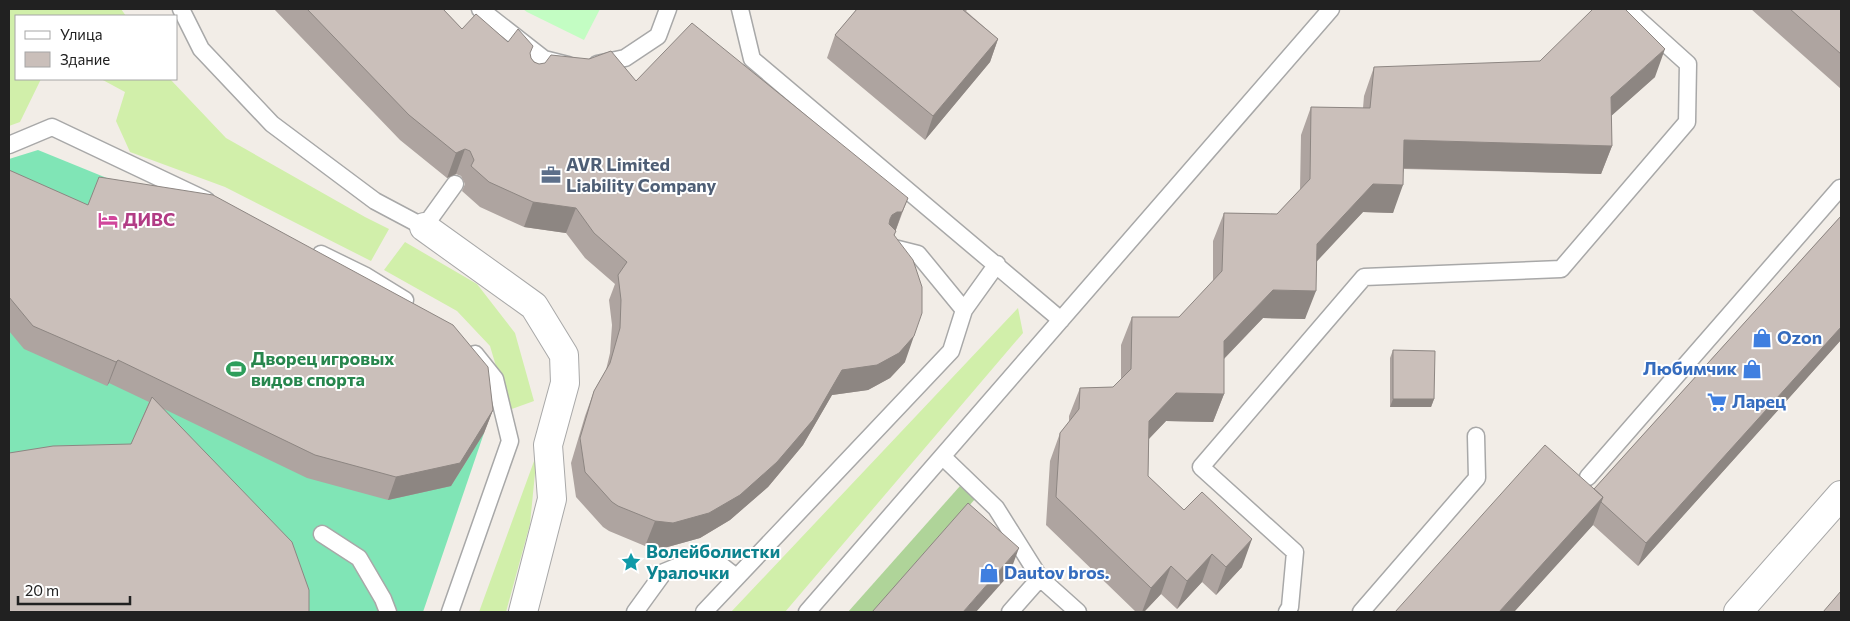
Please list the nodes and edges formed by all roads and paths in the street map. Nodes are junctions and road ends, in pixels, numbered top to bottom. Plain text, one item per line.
1 (180, 9) edge
2 (480, 9) edge
3 (668, 9) edge
4 (740, 9) edge
5 (1331, 9) edge
6 (1627, 9) edge
7 (9, 145) edge
8 (455, 184) dead end
9 (1841, 189) edge
10 (222, 208) edge
11 (424, 227) junction
12 (303, 246) edge
13 (890, 247) edge
14 (997, 264) junction
15 (416, 307) edge
16 (964, 310) junction
17 (1061, 320) junction
18 (465, 341) edge
19 (1476, 436) dead end
20 (943, 457) junction
21 (1588, 478) dead end
22 (1841, 495) edge
23 (322, 534) dead end
24 (736, 577) junction
25 (1040, 578) junction
26 (388, 612) edge
27 (450, 612) edge
28 (523, 612) edge
29 (636, 612) edge
30 (704, 612) edge
31 (807, 612) edge
32 (1010, 612) edge
33 (1078, 612) edge
34 (1287, 612) edge
35 (1361, 612) edge
36 (1738, 612) edge

1 - 11 lane
2 - 3 lane
4 - 14 lane
5 - 17 lane
6 - 34 lane
7 - 10 lane
8 - 11 lane
9 - 21 lane
11 - 28 street
12 - 15 lane
13 - 16 lane
14 - 16 lane
14 - 17 lane
16 - 24 lane
17 - 20 lane
18 - 27 lane
19 - 35 lane
20 - 25 lane
20 - 31 lane
22 - 36 street
23 - 26 lane
24 - 29 lane
24 - 30 lane
25 - 32 lane
25 - 33 lane

